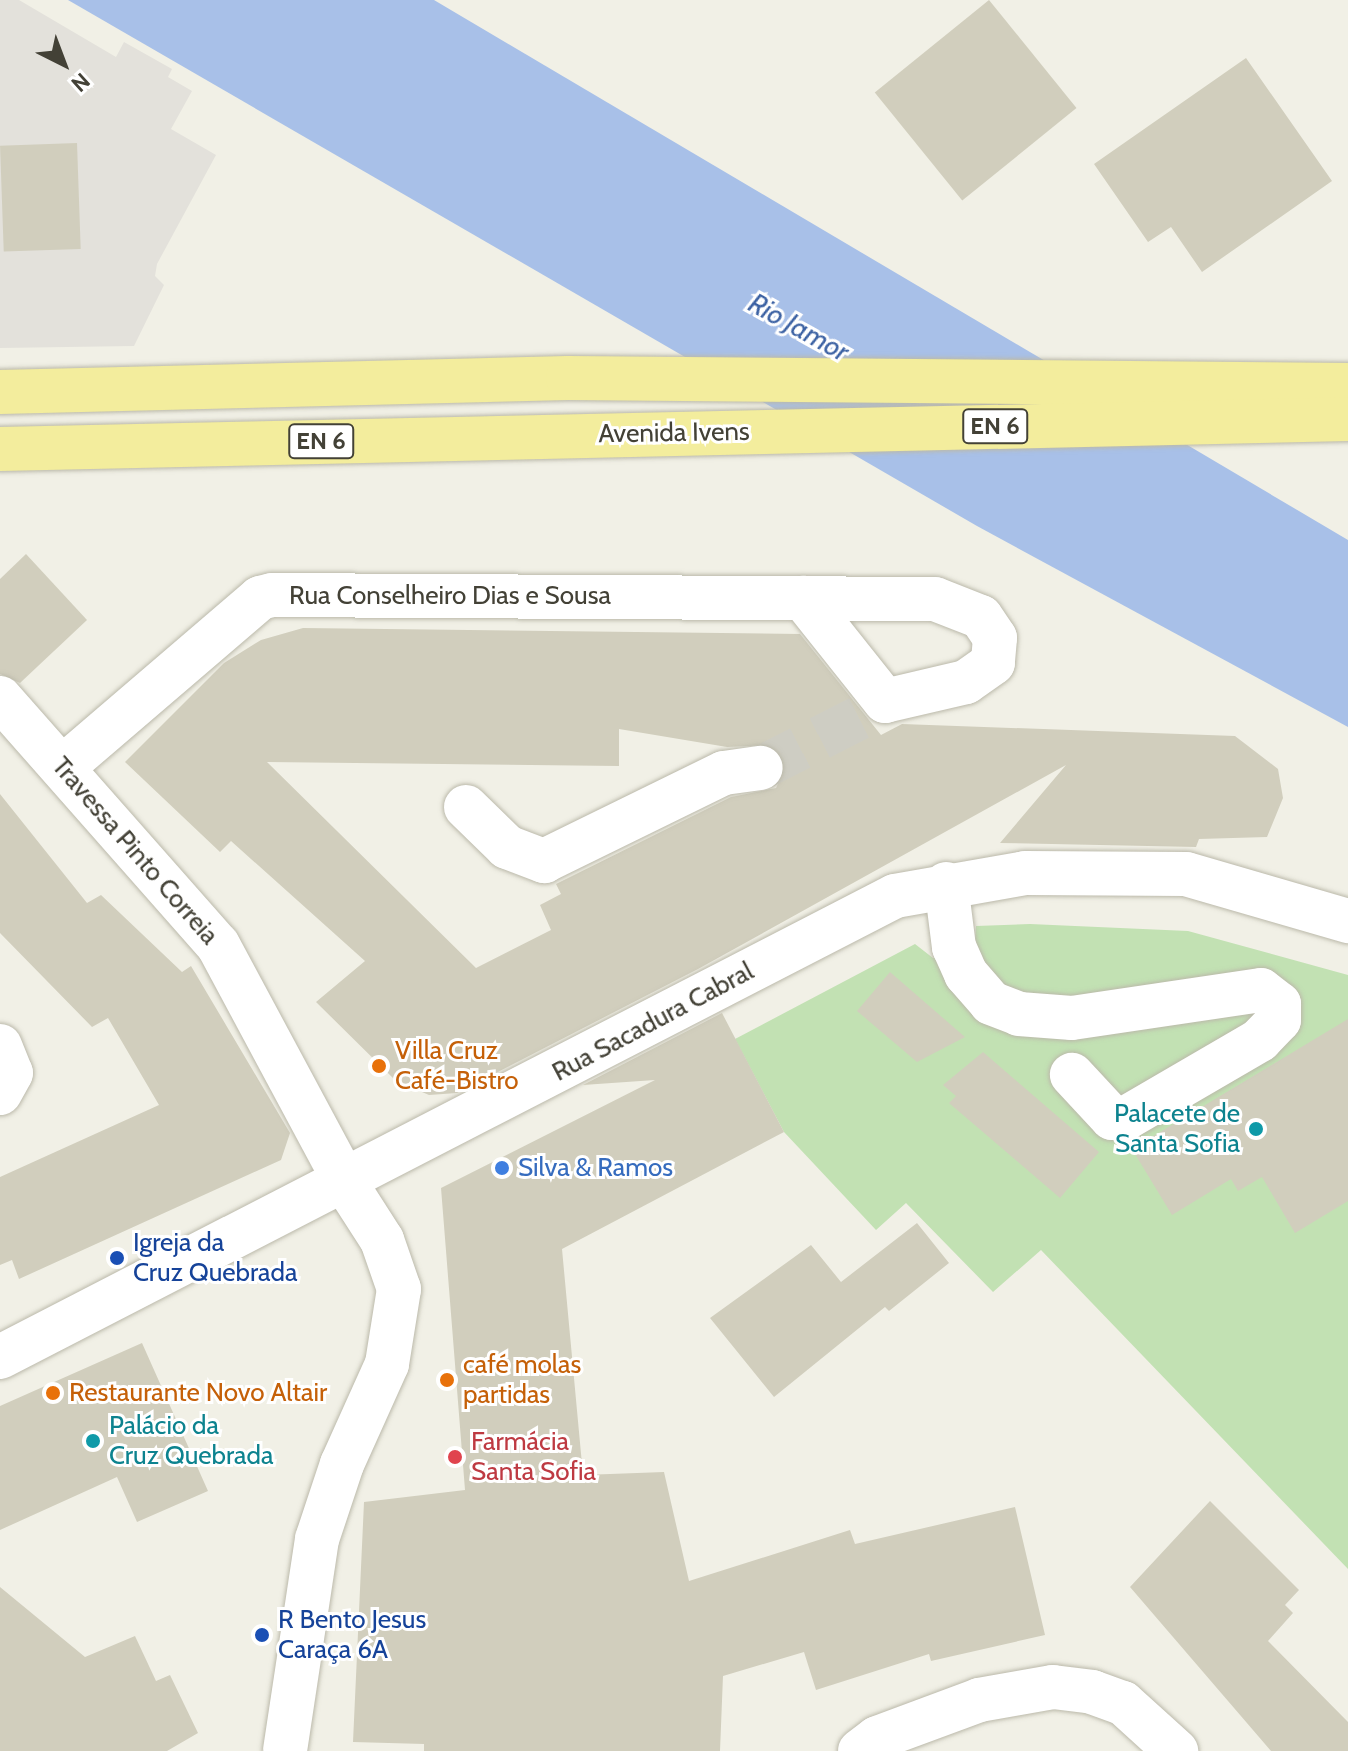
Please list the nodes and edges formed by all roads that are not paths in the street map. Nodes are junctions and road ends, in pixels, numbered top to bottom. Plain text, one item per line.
1 (1348, 385) edge
2 (0, 392) edge
3 (1348, 419) edge
4 (0, 449) edge
5 (803, 598) junction
6 (0, 698) edge
7 (63, 767) junction
8 (761, 768) tunnel mouth
9 (466, 807) dead end
10 (946, 884) junction
11 (1343, 911) edge
12 (0, 1046) edge
13 (1072, 1075) dead end
14 (0, 1093) edge
15 (346, 1184) junction
16 (0, 1357) edge
17 (285, 1751) edge
18 (860, 1751) edge
19 (1176, 1751) edge

1 - 2 main road, Avenida Ivens / EN 6
3 - 4 main road, Avenida Ivens / EN 6
5 - 5 street, Rua Conselheiro Dias e Sousa
5 - 7 street, Rua Conselheiro Dias e Sousa
6 - 7 street, Travessa Pinto Correia
7 - 15 street, Travessa Pinto Correia
8 - 9 street
10 - 11 street, Rua Sacadura Cabral
10 - 13 street
10 - 15 street, Rua Sacadura Cabral
12 - 14 street
15 - 16 street, Rua Sacadura Cabral
15 - 17 street, Travessa Pinto Correia
18 - 19 street

